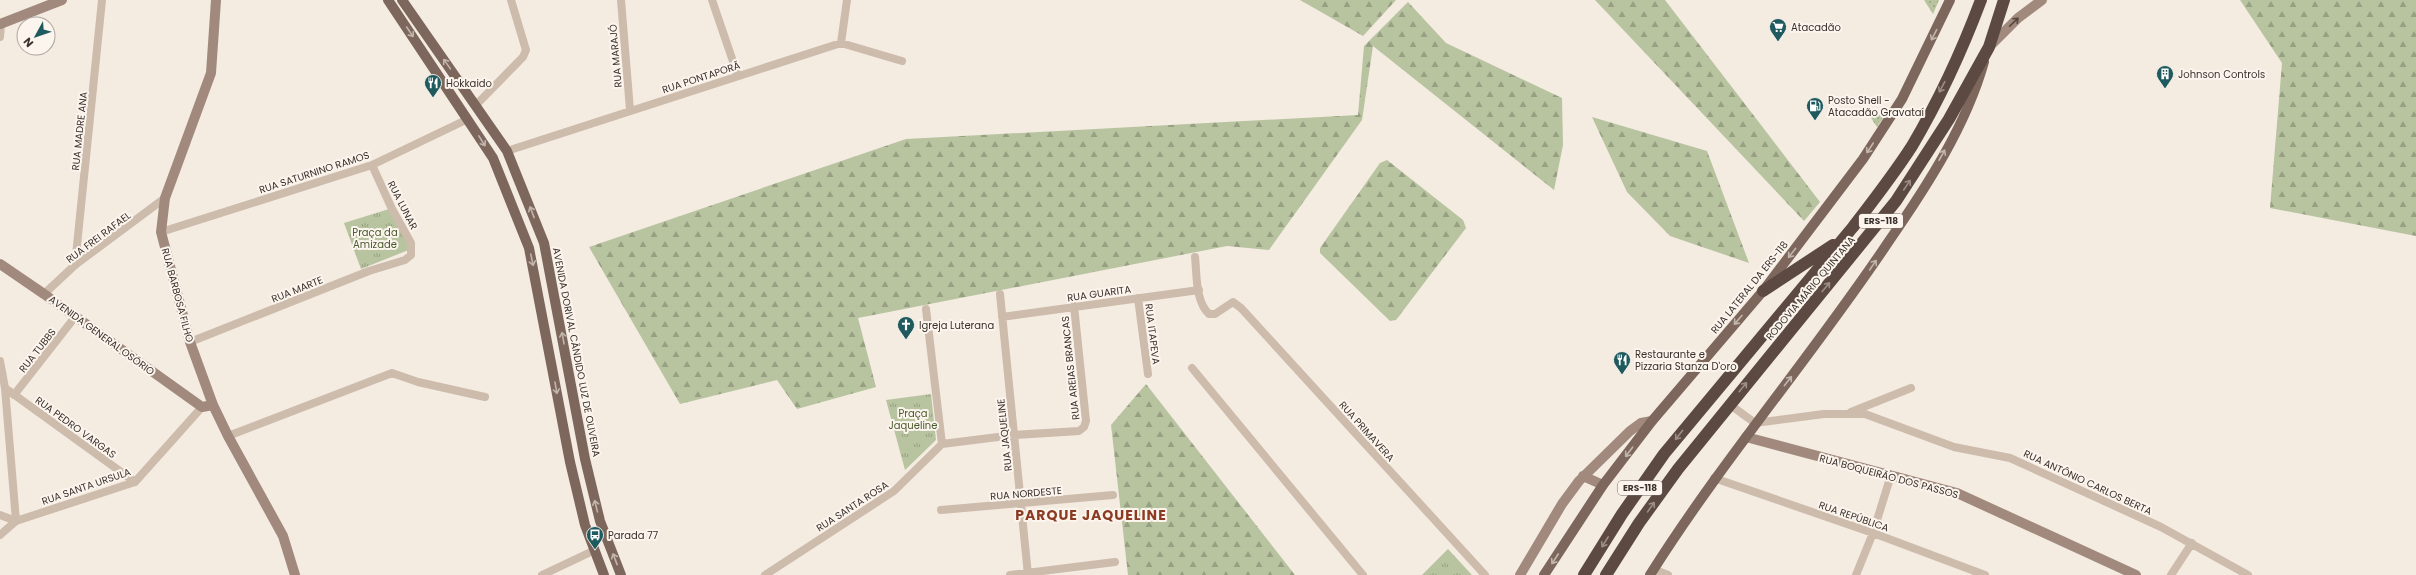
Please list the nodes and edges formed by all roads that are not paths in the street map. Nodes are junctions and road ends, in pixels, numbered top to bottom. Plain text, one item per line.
1 (62, 0) edge
2 (102, 0) edge
3 (216, 0) edge
4 (388, 0) edge
5 (402, 0) edge
6 (511, 0) edge
7 (621, 0) edge
8 (712, 0) edge
9 (847, 0) edge
10 (1950, 0) edge
11 (1980, 0) edge
12 (2004, 0) edge
13 (2042, 0) edge
14 (45, 3) edge
15 (1, 24) edge
16 (0, 37) edge
17 (841, 43) junction
18 (1989, 47) junction
19 (902, 61) dead end
20 (738, 76) junction
21 (476, 105) junction
22 (630, 110) junction
23 (468, 119) junction
24 (506, 151) junction
25 (372, 165) junction
26 (165, 198) junction
27 (161, 232) junction
28 (1846, 237) junction
29 (411, 255) joint
30 (1196, 257) dead end
31 (0, 264) edge
32 (76, 265) junction
33 (1199, 290) junction
34 (1763, 291) junction
35 (44, 294) junction
36 (1000, 294) dead end
37 (1138, 298) junction
38 (1074, 306) junction
39 (926, 308) dead end
40 (75, 316) junction
41 (1002, 317) junction
42 (190, 342) junction
43 (0, 361) edge
44 (1192, 368) dead end
45 (1, 370) edge
46 (1148, 374) dead end
47 (5, 388) junction
48 (1911, 388) dead end
49 (14, 395) junction
50 (485, 397) dead end
51 (1729, 404) junction
52 (213, 405) junction
53 (202, 407) junction
54 (1851, 413) junction
55 (1652, 421) junction
56 (1755, 423) junction
57 (1014, 435) junction
58 (228, 436) junction
59 (1746, 437) junction
60 (942, 444) junction
61 (1890, 475) junction
62 (1583, 476) junction
63 (1714, 478) junction
64 (135, 482) junction
65 (1603, 486) junction
66 (1113, 495) dead end
67 (1021, 503) junction
68 (941, 510) dead end
69 (0, 515) edge
70 (16, 521) junction
71 (1872, 533) junction
72 (0, 535) edge
73 (2192, 543) junction
74 (595, 550) junction
75 (1115, 562) dead end
76 (1652, 572) edge
77 (773, 573) edge
78 (1027, 573) edge
79 (295, 575) edge
80 (542, 575) edge
81 (604, 575) edge
82 (621, 575) edge
83 (765, 575) edge
84 (1010, 575) edge
85 (1363, 575) edge
86 (1485, 575) edge
87 (1520, 575) edge
88 (1544, 575) edge
89 (1584, 575) edge
90 (1606, 575) edge
91 (1668, 575) edge
92 (1856, 575) edge
93 (1986, 575) edge
94 (2136, 575) edge
95 (2171, 575) edge
96 (2248, 575) edge

1 - 14 main road
2 - 32 street, RUA MADRE ANA
3 - 26 main road, RUA BARBOSA FILHO
4 -> 23 main road
21 -> 5 main road, AVENIDA DORIVAL CÂNDIDO LUZ DE OLIVEIRA
6 - 21 street
7 - 22 street, RUA MARAJÓ
8 - 20 street
9 - 17 street
10 -> 34 main road, RUA LATERAL DA ERS-118
11 -> 28 highway, RODOVIA MÁRIO QUINTANA / ERS-118
12 - 18 highway, RODOVIA MÁRIO QUINTANA / ERS-118
18 -> 13 main road
14 - 15 main road
15 - 16 street
17 - 19 street
17 - 20 street, RUA PONTAPORÃ
51 -> 18 highway, RODOVIA MÁRIO QUINTANA / ERS-118
56 -> 18 main road
20 - 22 street, RUA PONTAPORÃ
21 - 24 main road, AVENIDA DORIVAL CÂNDIDO LUZ DE OLIVEIRA
22 - 24 street, RUA PONTAPORÃ
23 - 25 street, RUA SATURNINO RAMOS
23 -> 74 main road
82 -> 24 main road, AVENIDA DORIVAL CÂNDIDO LUZ DE OLIVEIRA
25 - 27 street, RUA SATURNINO RAMOS
25 - 29 street, RUA LUNAR
26 - 27 main road, RUA BARBOSA FILHO
26 - 32 street, RUA FREI RAFAEL
27 - 42 main road, RUA BARBOSA FILHO
28 - 34 highway
28 -> 89 highway, RODOVIA MÁRIO QUINTANA / ERS-118
29 - 42 street, RUA MARTE
30 - 33 street
31 - 35 main road, AVENIDA GENERAL OSÓRIO
32 - 35 street, RUA FREI RAFAEL
33 - 37 street, RUA GUARITA
33 - 86 street, RUA PRIMAVERA
34 -> 55 main road, RUA LATERAL DA ERS-118
35 - 40 main road, AVENIDA GENERAL OSÓRIO
36 - 41 street, RUA JAQUELINE
37 - 38 street, RUA GUARITA
37 - 46 street, RUA ITAPEVA
38 - 41 street, RUA GUARITA
38 - 57 street, RUA AREIAS BRANCAS
39 - 60 street
40 - 49 street, RUA TUBBS
40 - 53 main road, AVENIDA GENERAL OSÓRIO
41 - 57 street, RUA JAQUELINE
42 - 52 main road, RUA BARBOSA FILHO
43 - 45 street
44 - 85 street
45 - 47 street
47 - 49 street, RUA PEDRO VARGAS
47 - 70 street
48 - 54 street
49 - 64 street, RUA PEDRO VARGAS
50 - 58 street
51 - 56 street
90 -> 51 highway, RODOVIA MÁRIO QUINTANA / ERS-118
52 - 53 main road
52 - 58 main road, RUA BARBOSA FILHO
53 - 64 street, RUA SANTA URSULA
54 - 56 street, RUA ANTÔNIO CARLOS BERTA
54 - 73 street, RUA ANTÔNIO CARLOS BERTA
55 - 62 main road
55 -> 65 main road, RUA LATERAL DA ERS-118
56 - 59 main road
57 - 60 street
57 - 67 street, RUA JAQUELINE
58 - 79 main road, RUA BARBOSA FILHO
59 - 61 main road, RUA BOQUEIRÃO DOS PASSOS
59 - 63 main road
60 - 77 street, RUA SANTA ROSA
61 - 71 street
61 - 94 main road, RUA BOQUEIRÃO DOS PASSOS
62 - 65 main road
62 - 87 main road
63 - 71 street, RUA REPÚBLICA
63 - 76 main road
64 - 70 street, RUA SANTA URSULA
65 -> 88 main road, RUA LATERAL DA ERS-118
66 - 67 street, RUA NORDESTE
67 - 68 street, RUA NORDESTE
67 - 78 street, RUA JAQUELINE
69 - 70 street
70 - 72 street, RUA SANTA URSULA
71 - 92 street
71 - 93 street, RUA REPÚBLICA
73 - 95 street
73 - 96 street, RUA ANTÔNIO CARLOS BERTA
74 - 80 street
74 - 81 main road
75 - 78 street
76 - 91 street
77 - 83 street, RUA SANTA ROSA
78 - 84 street

